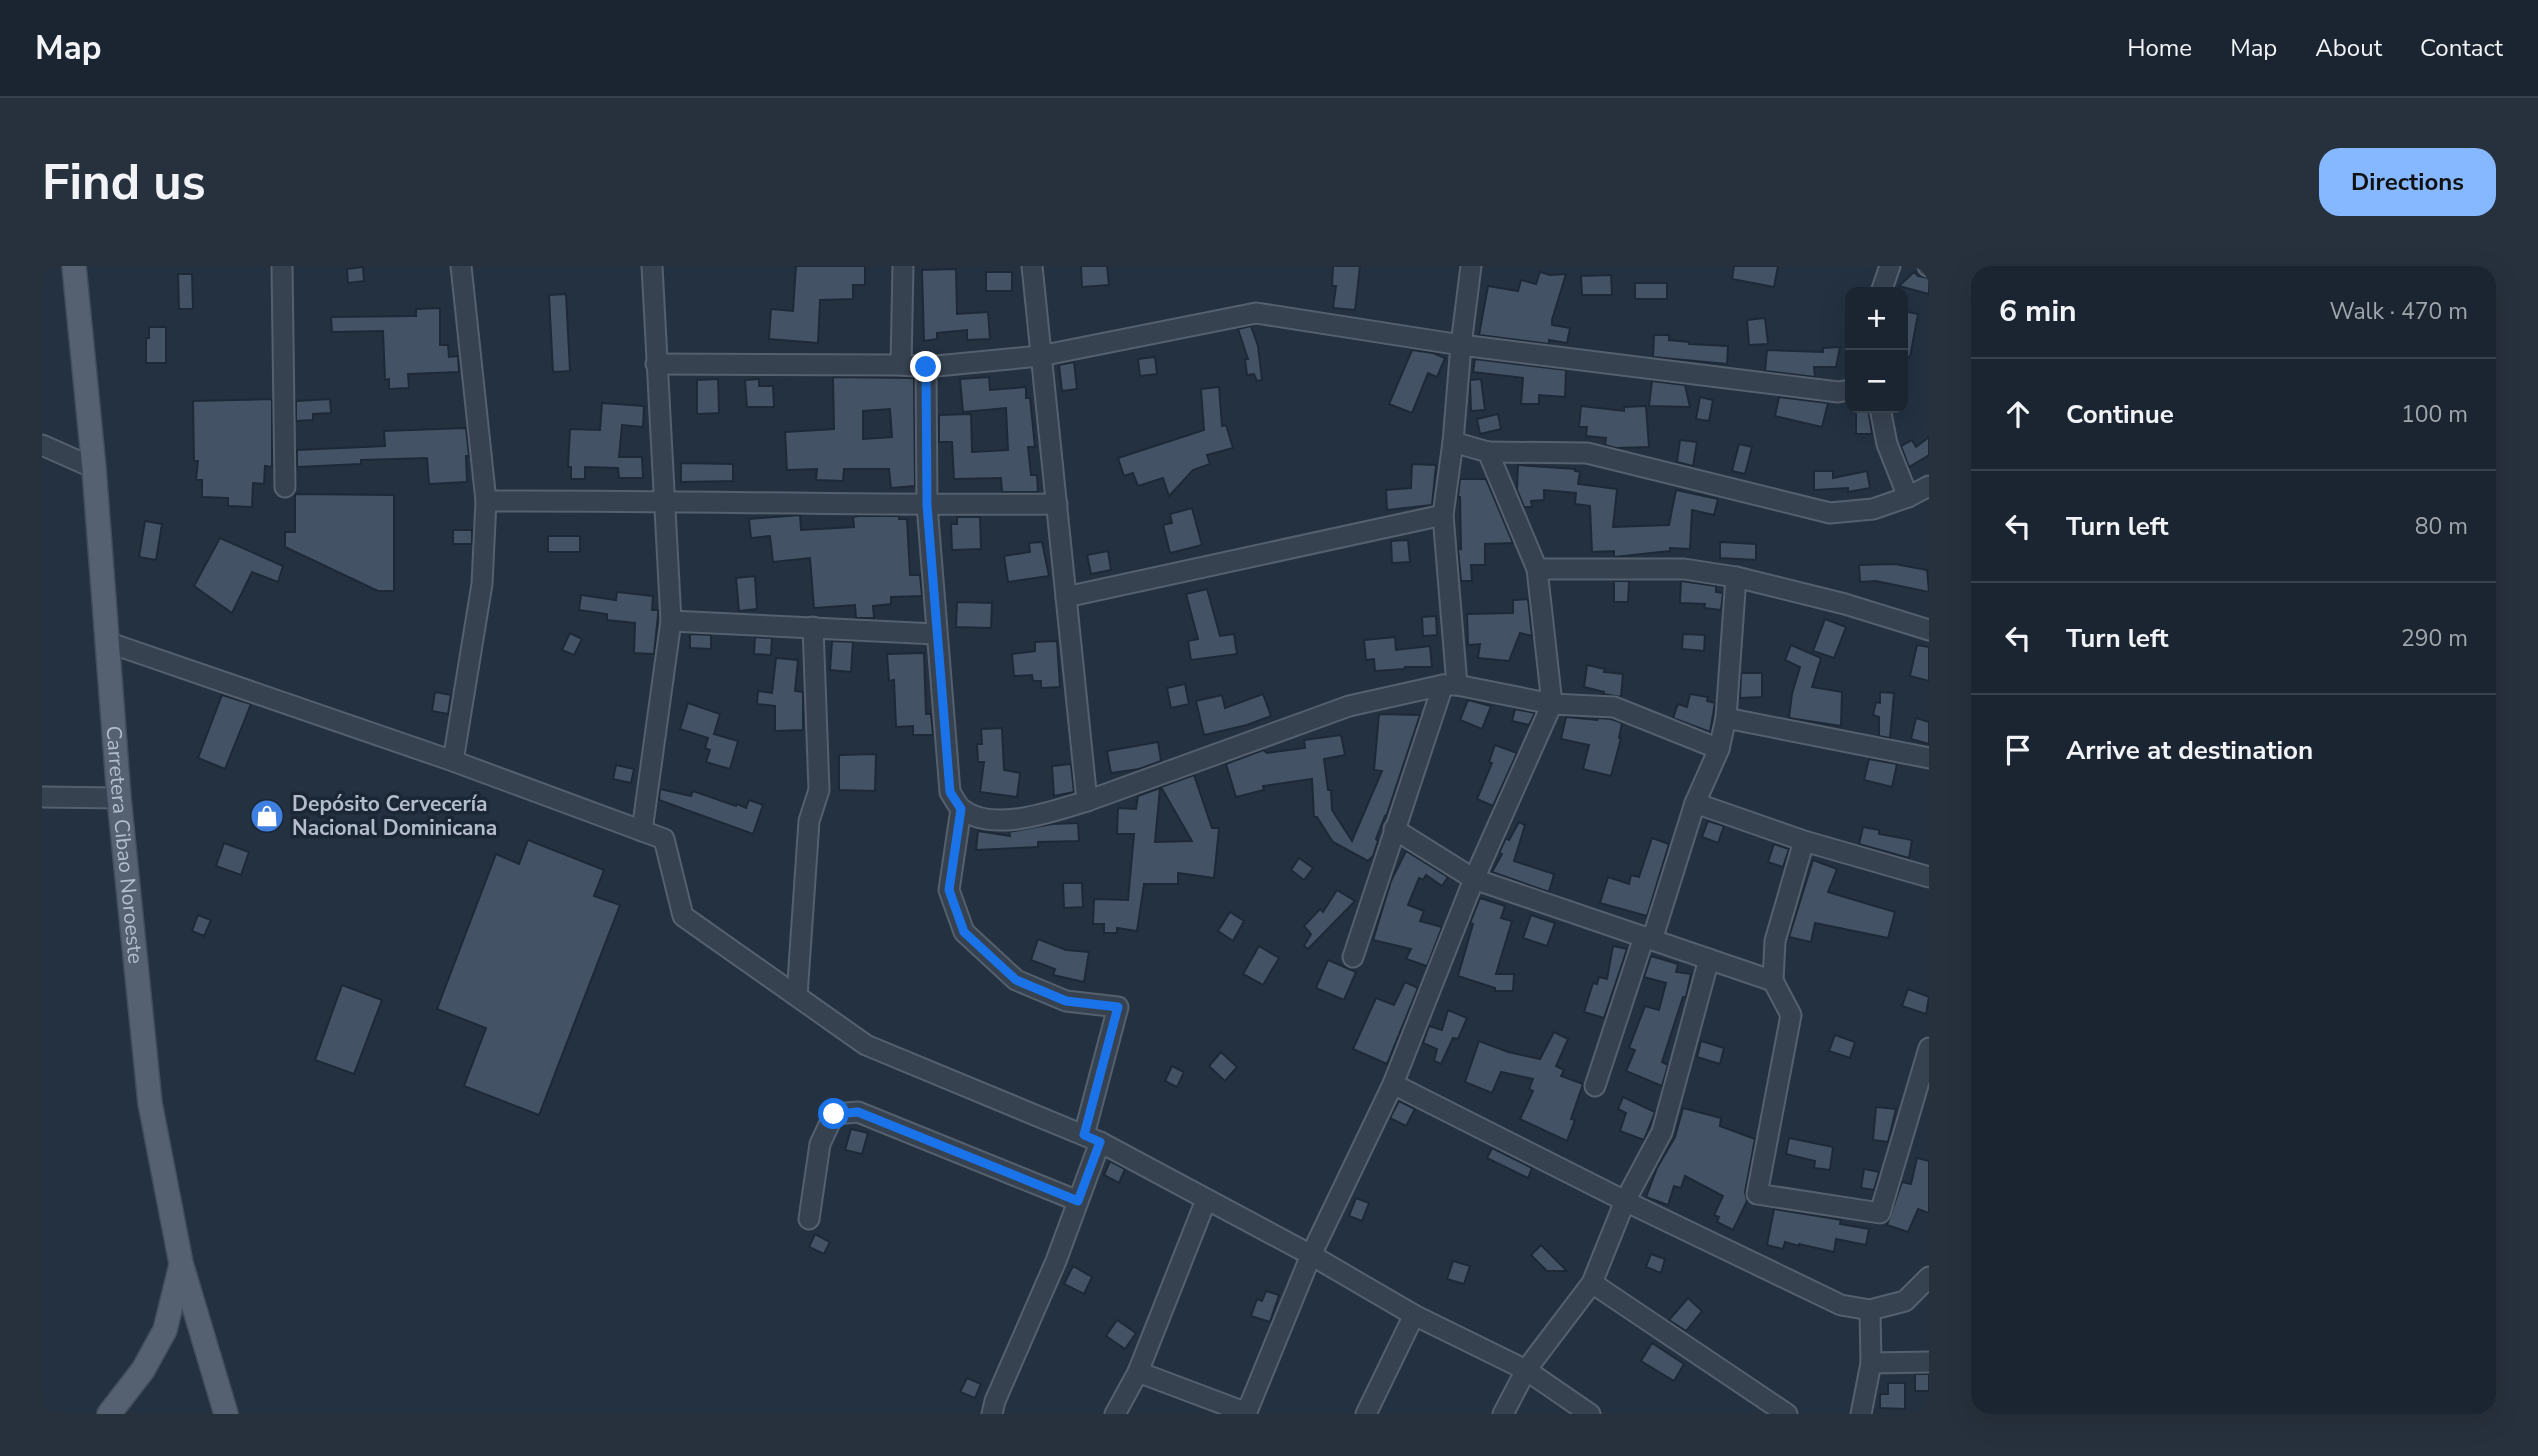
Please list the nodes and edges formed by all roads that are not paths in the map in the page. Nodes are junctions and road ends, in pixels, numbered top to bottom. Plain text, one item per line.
1 (74, 266) edge
2 (282, 266) edge
3 (461, 266) edge
4 (652, 266) edge
5 (903, 266) edge
6 (1032, 266) edge
7 (1471, 266) edge
8 (1890, 266) edge
9 (1883, 287) edge
10 (1461, 345) junction
11 (1040, 356) junction
12 (656, 364) junction
13 (901, 365) junction
14 (926, 367) junction
15 (1845, 391) edge
16 (1881, 413) edge
17 (1453, 442) junction
18 (42, 444) edge
19 (1488, 452) junction
20 (94, 468) junction
21 (1929, 486) edge
22 (285, 487) dead end
23 (1908, 498) junction
24 (664, 500) junction
25 (486, 501) junction
26 (1057, 504) junction
27 (927, 505) junction
28 (1443, 516) junction
29 (1537, 569) junction
30 (1736, 577) junction
31 (1066, 597) junction
32 (671, 621) junction
33 (813, 627) junction
34 (1929, 630) edge
35 (936, 634) junction
36 (107, 642) junction
37 (1450, 685) junction
38 (1552, 704) junction
39 (1726, 718) junction
40 (1719, 749) junction
41 (1929, 758) edge
42 (453, 761) junction
43 (42, 797) edge
44 (119, 798) junction
45 (1087, 801) junction
46 (1695, 803) junction
47 (961, 809) junction
48 (1394, 829) junction
49 (642, 831) junction
50 (1804, 841) junction
51 (1929, 877) edge
52 (1474, 879) junction
53 (1648, 938) junction
54 (1353, 957) dead end
55 (1709, 959) junction
56 (1773, 981) junction
57 (797, 996) junction
58 (1929, 1048) edge
59 (1393, 1084) junction
60 (1595, 1086) dead end
61 (1092, 1139) junction
62 (1206, 1200) junction
63 (1078, 1201) junction
64 (1625, 1201) junction
65 (809, 1219) dead end
66 (1311, 1255) junction
67 (181, 1263) junction
68 (1929, 1278) edge
69 (1592, 1283) junction
70 (1870, 1310) junction
71 (1414, 1315) junction
72 (1929, 1362) edge
73 (1871, 1363) junction
74 (1526, 1370) junction
75 (1138, 1372) junction
76 (1246, 1413) edge
77 (109, 1414) edge
78 (226, 1414) edge
79 (992, 1414) edge
80 (1115, 1414) edge
81 (1366, 1414) edge
82 (1503, 1414) edge
83 (1590, 1414) edge
84 (1787, 1414) edge
85 (1861, 1414) edge

1 - 20 main road, Carretera Cibao Noroeste
2 - 22 street
3 - 25 street
4 - 12 street
5 - 13 street
6 - 11 street
7 - 10 street
8 - 9 street
10 - 11 street
10 - 15 street
10 - 17 street
11 - 14 street
11 - 26 street
12 - 13 street
12 - 24 street
13 - 14 street
14 - 27 street
16 - 23 street
17 - 19 street
17 - 28 street
18 - 20 street
19 - 23 street
19 - 29 street
20 - 36 main road, Carretera Cibao Noroeste
21 - 23 street
24 - 25 street
24 - 27 street
24 - 32 street
25 - 42 street
26 - 27 street
26 - 31 street
27 - 35 street
28 - 31 street
28 - 37 street
29 - 30 street
29 - 38 street
30 - 34 street
30 - 39 street
31 - 45 street
32 - 33 street
32 - 49 street
33 - 35 street
33 - 57 street
35 - 47 street
36 - 42 street
36 - 44 main road, Carretera Cibao Noroeste
37 - 38 street
37 - 45 street
37 - 48 street
38 - 40 street
38 - 52 street
39 - 40 street
39 - 41 street
40 - 46 street
42 - 49 street
43 - 44 street
44 - 67 main road, Carretera Cibao Noroeste
45 - 47 street
46 - 50 street
46 - 53 street
47 - 61 street
48 - 52 street
48 - 54 street
49 - 57 street
50 - 51 street
50 - 56 street
52 - 53 street
52 - 59 street
53 - 55 street
53 - 60 street
55 - 56 street
55 - 64 street
56 - 58 street
57 - 61 street
59 - 64 street
59 - 66 street
61 - 62 street
61 - 63 street
62 - 66 street
62 - 75 street
63 - 65 street
63 - 79 street
64 - 69 street
64 - 70 street
66 - 71 street
66 - 76 street
67 - 77 main road
67 - 78 main road, Carretera Cibao Noroeste
68 - 70 street
69 - 74 street
69 - 84 street
70 - 73 street
71 - 74 street
71 - 81 street
72 - 73 street
73 - 85 street
74 - 82 street
74 - 83 street
75 - 76 street
75 - 80 street

